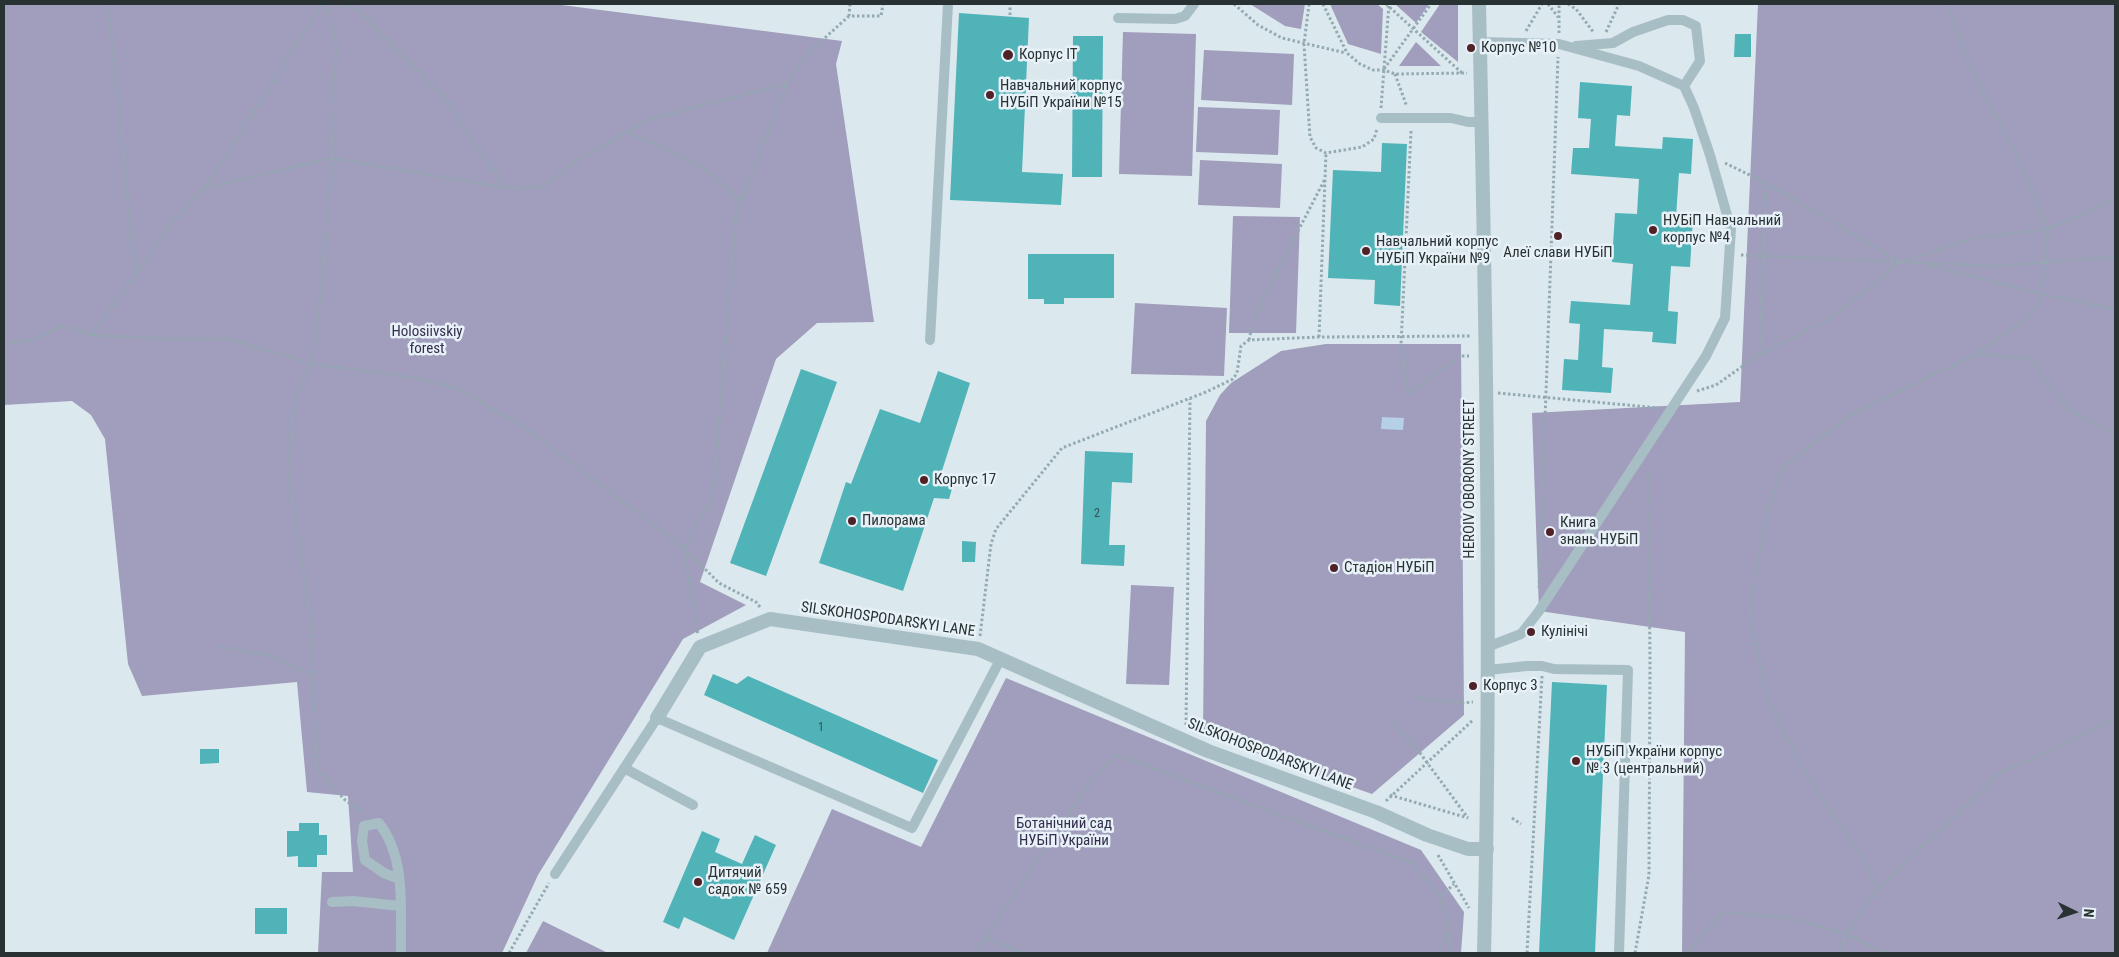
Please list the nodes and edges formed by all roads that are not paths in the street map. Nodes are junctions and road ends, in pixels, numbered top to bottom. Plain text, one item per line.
1 (948, 4) edge
2 (1194, 4) edge
3 (1479, 4) edge
4 (1118, 18) dead end
5 (1480, 42) junction
6 (1563, 46) junction
7 (1684, 86) junction
8 (1381, 118) dead end
9 (1481, 122) junction
10 (930, 340) dead end
11 (1487, 647) junction
12 (1000, 660) junction
13 (1488, 670) junction
14 (657, 718) junction
15 (624, 768) junction
16 (693, 805) dead end
17 (1487, 850) junction
18 (554, 874) road end
19 (399, 879) junction
20 (332, 902) dead end
21 (400, 906) junction
22 (401, 953) edge
23 (1484, 953) edge
24 (1619, 953) edge

1 - 10 lane
2 - 4 lane
3 - 5 street, HEROIV OBORONY STREET
5 - 6 lane
5 - 9 street, HEROIV OBORONY STREET
6 - 7 lane
6 - 7 lane
7 - 11 lane
8 - 9 lane
9 - 11 street, HEROIV OBORONY STREET
11 - 13 street, HEROIV OBORONY STREET
12 - 14 street, SILSKOHOSPODARSKYI LANE
12 - 14 lane
12 - 17 street, SILSKOHOSPODARSKYI LANE
13 - 17 street, HEROIV OBORONY STREET
13 - 24 lane
14 - 15 lane
15 - 16 lane
15 - 18 lane
17 - 23 street, HEROIV OBORONY STREET
19 - 19 lane
19 - 21 lane
20 - 21 lane
21 - 22 lane

